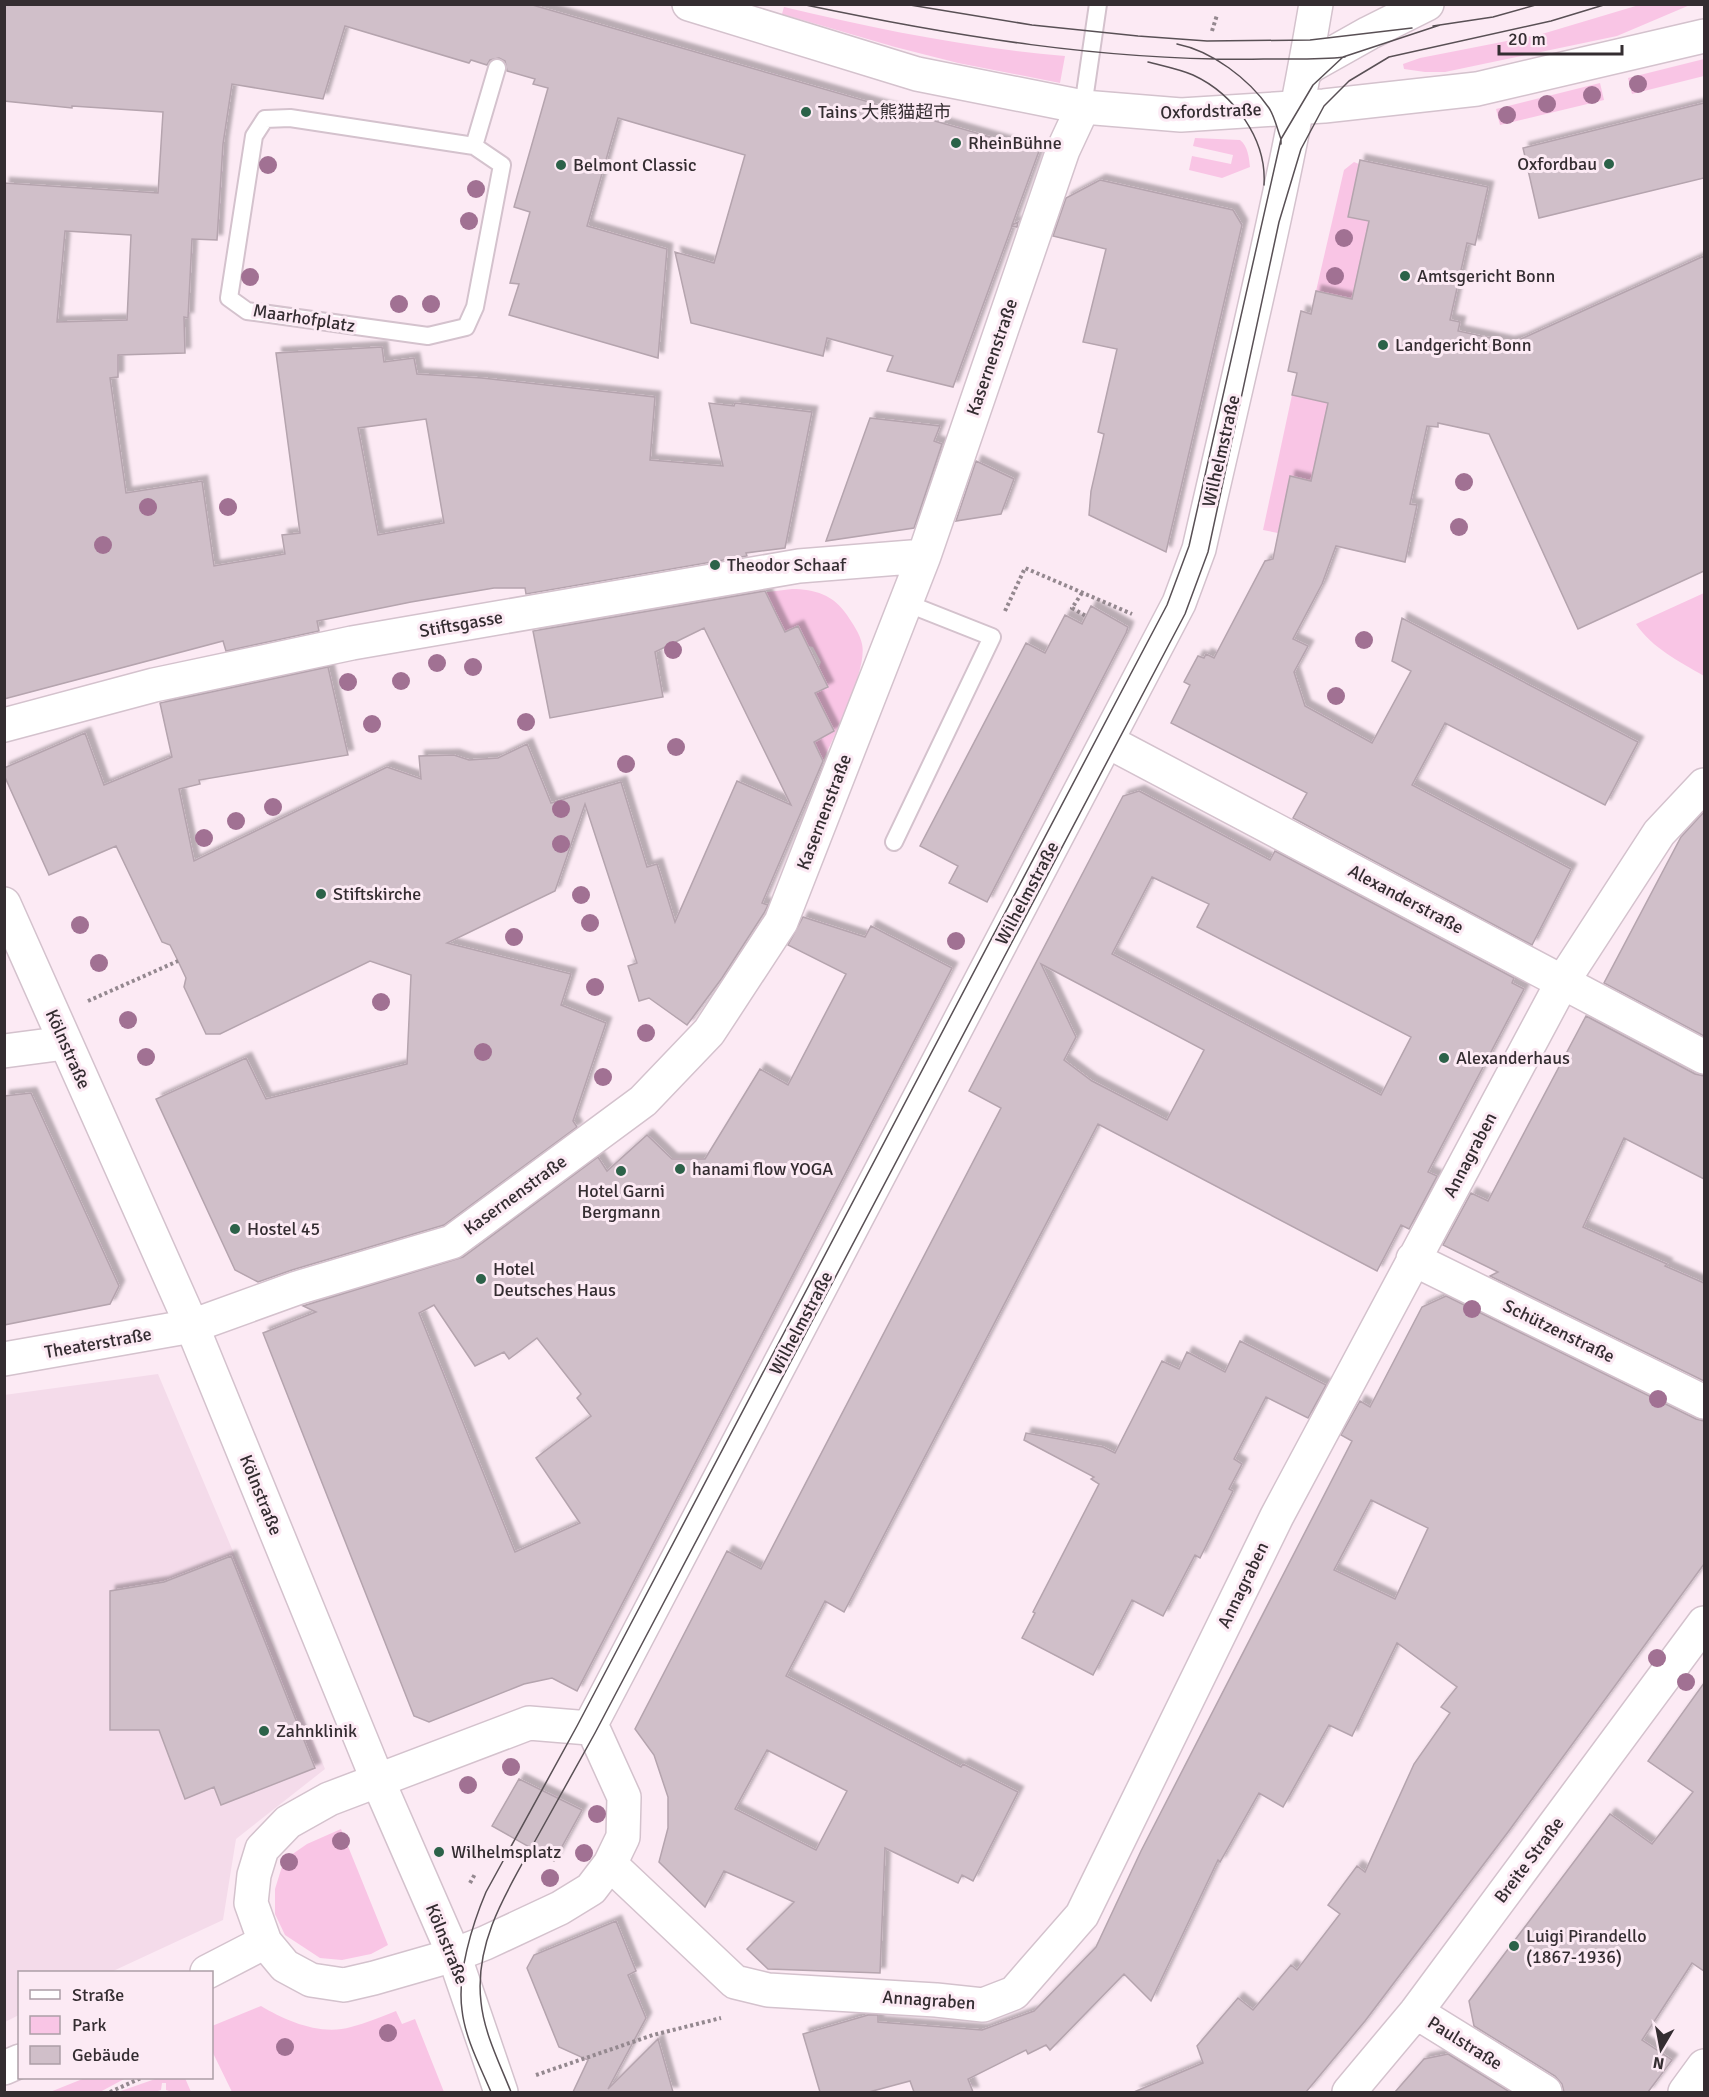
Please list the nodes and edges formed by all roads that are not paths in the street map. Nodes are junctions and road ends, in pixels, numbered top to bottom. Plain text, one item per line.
1 (689, 4) edge
2 (1098, 4) edge
3 (1316, 4) edge
4 (1427, 4) edge
5 (1704, 36) edge
6 (497, 68) dead end
7 (1305, 71) junction
8 (1083, 107) junction
9 (1299, 107) junction
10 (474, 146) junction
11 (924, 556) junction
12 (906, 603) junction
13 (4, 725) edge
14 (1107, 741) junction
15 (1704, 785) edge
16 (894, 842) dead end
17 (4, 904) edge
18 (1563, 981) junction
19 (59, 1030) junction
20 (4, 1051) edge
21 (1704, 1057) edge
22 (1413, 1260) junction
23 (192, 1326) junction
24 (4, 1359) edge
25 (1704, 1402) edge
26 (1704, 1623) edge
27 (589, 1728) junction
28 (378, 1781) junction
29 (610, 1864) junction
30 (265, 1942) junction
31 (454, 1954) junction
32 (209, 1971) edge
33 (1416, 2012) junction
34 (18, 2062) edge
35 (1704, 2066) edge
36 (4, 2068) edge
37 (500, 2090) edge
38 (1349, 2092) edge
39 (1545, 2092) edge
40 (1685, 2092) edge

1 - 8 street, Oxfordstraße
2 - 8 lane, Kasernenstraße
3 - 7 street, Wilhelmstraße
4 - 7 street
5 - 9 street, Oxfordstraße
6 - 10 lane
7 - 9 street, Wilhelmstraße
8 - 9 street, Oxfordstraße
8 - 11 street, Kasernenstraße
9 - 14 street, Wilhelmstraße
10 - 10 lane, Maarhofplatz
11 - 12 street, Kasernenstraße
11 - 13 street, Stiftsgasse
12 - 16 lane
12 - 23 street, Kasernenstraße
14 - 18 street, Alexanderstraße
14 - 27 street, Wilhelmstraße
15 - 18 street, Annagraben
17 - 19 street, Kölnstraße
18 - 21 street, Alexanderstraße
18 - 22 street, Annagraben
19 - 20 street
19 - 23 street, Kölnstraße
22 - 25 street, Schützenstraße
22 - 29 street, Annagraben
23 - 24 street, Theaterstraße
23 - 28 street, Kölnstraße
26 - 33 street, Breite Straße
27 - 28 street
27 - 29 street
28 - 30 street
28 - 31 street, Kölnstraße
29 - 31 street
30 - 31 street
30 - 32 street
31 - 37 street, Kölnstraße
33 - 38 street, Breite Straße
33 - 39 street, Paulstraße
34 - 36 street
35 - 40 street

